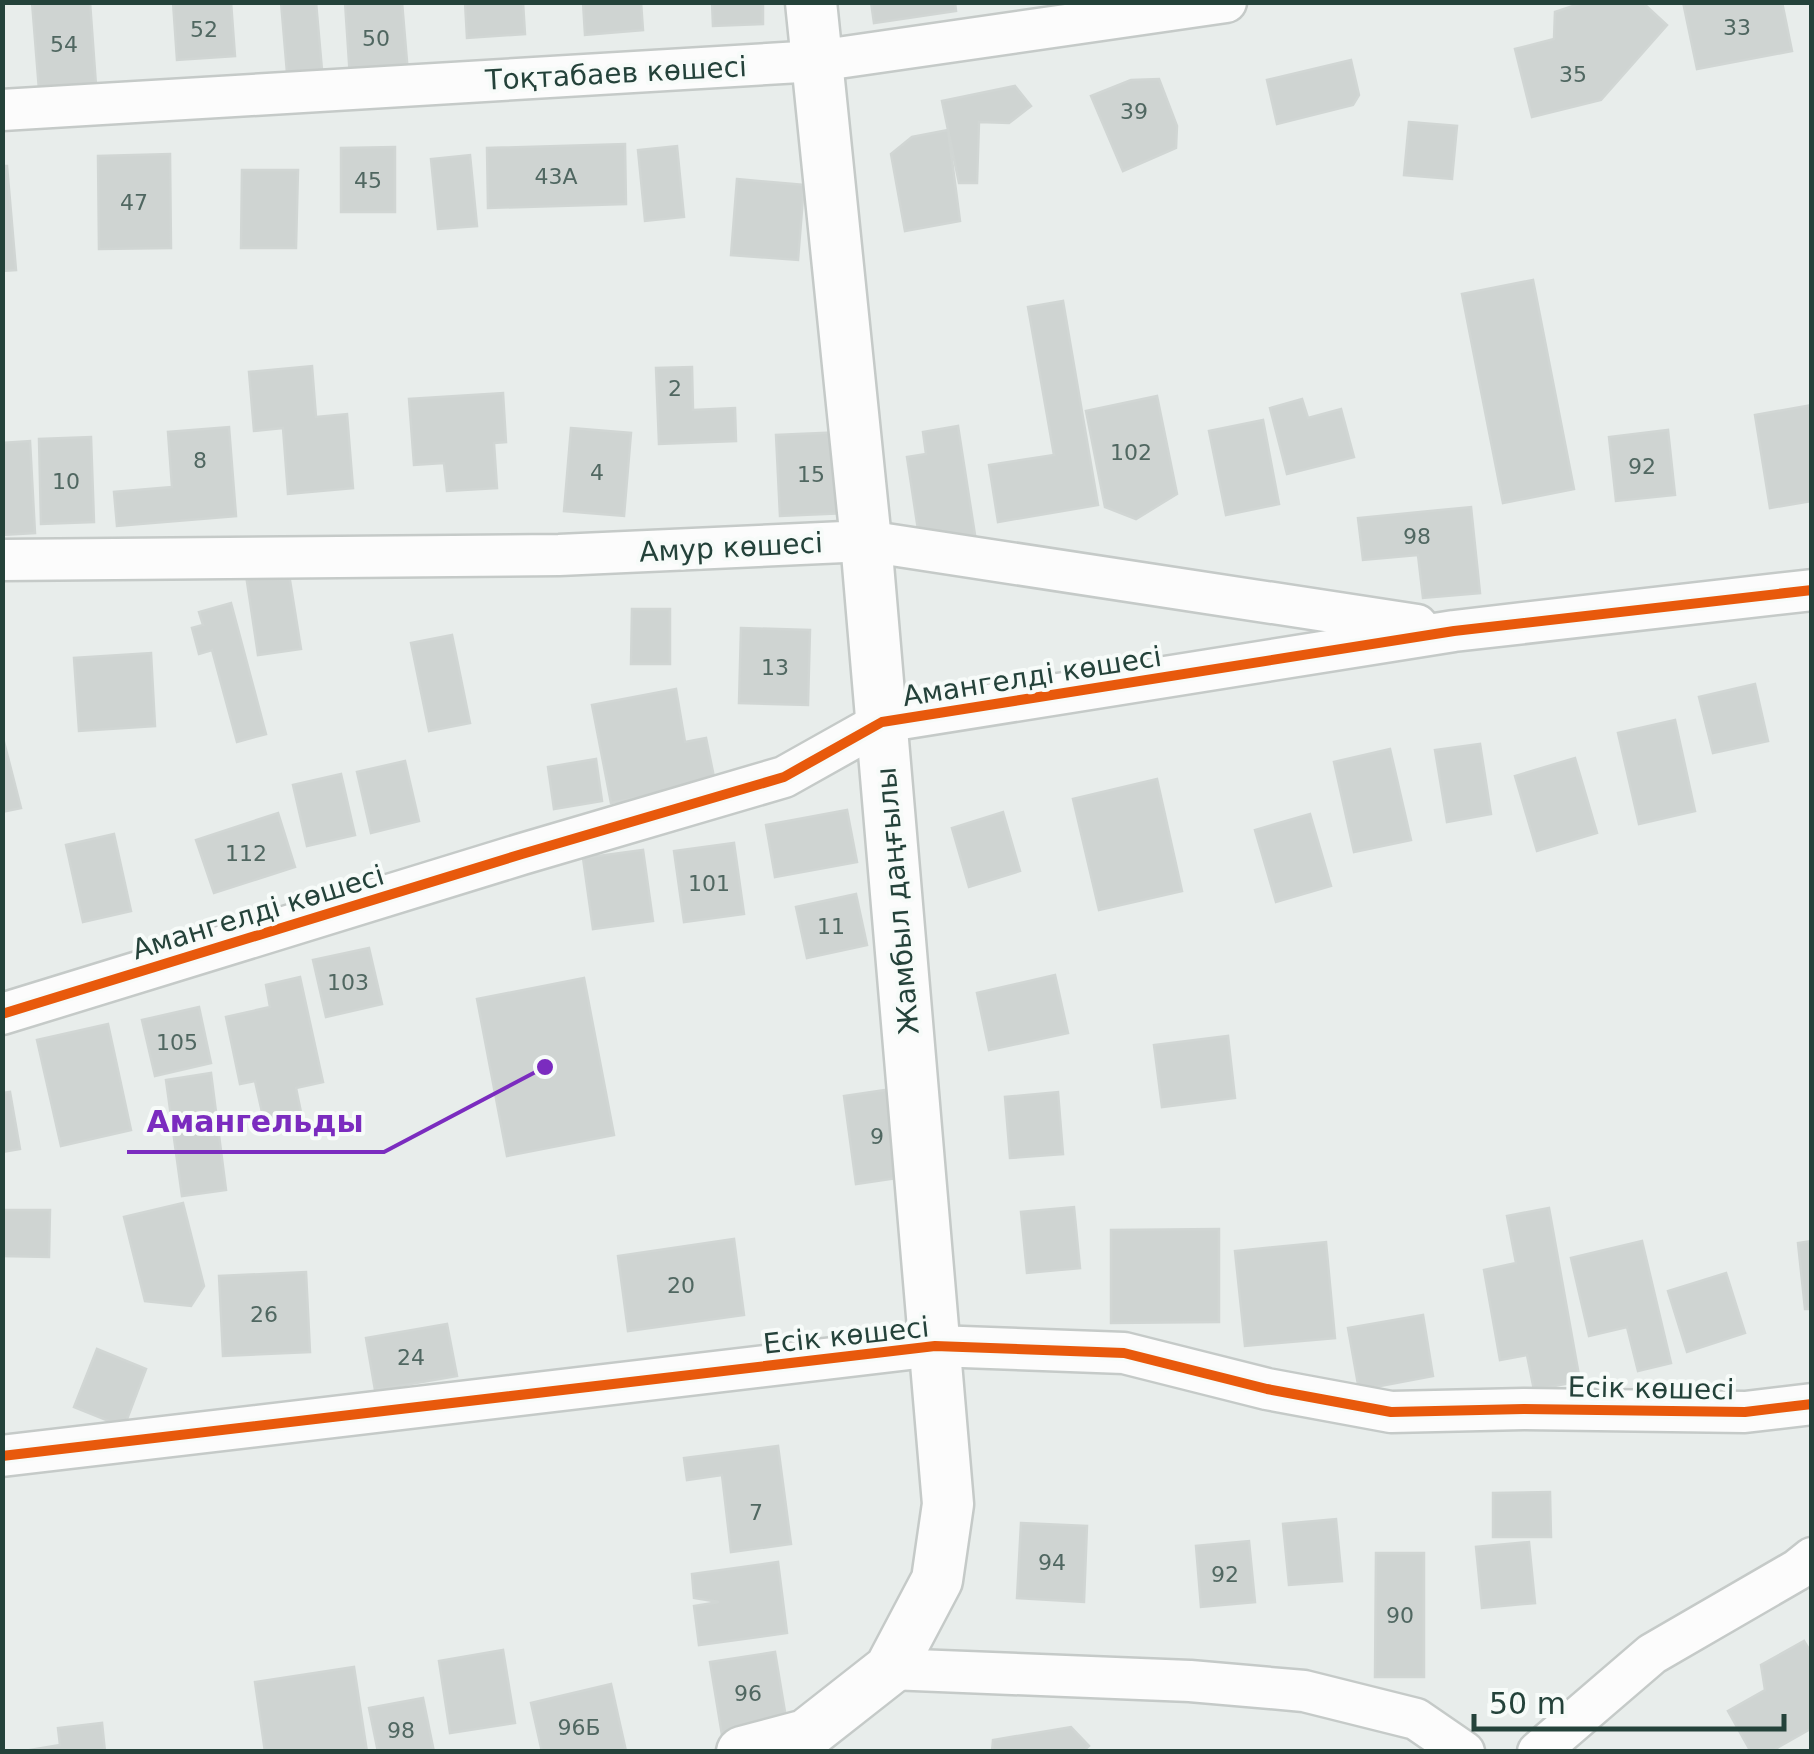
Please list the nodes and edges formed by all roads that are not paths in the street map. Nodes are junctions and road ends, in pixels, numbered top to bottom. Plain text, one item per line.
1 (810, 2) edge
2 (1226, 2) edge
3 (816, 61) junction
4 (2, 110) edge
5 (866, 541) junction
6 (2, 560) edge
7 (1812, 590) edge
8 (1454, 631) junction
9 (882, 722) junction
10 (2, 1014) edge
11 (935, 1346) junction
12 (1812, 1404) edge
13 (2, 1456) edge
14 (1812, 1558) edge
15 (890, 1669) junction
16 (742, 1752) edge
17 (1464, 1752) edge
18 (1538, 1752) edge

1 - 3 street, Жамбыл даңғылы
2 - 3 street, Тоқтабаев көшесі
3 - 4 street, Тоқтабаев көшесі
3 - 5 street, Жамбыл даңғылы
5 - 6 street, Амур көшесі
5 - 8 street, Амур көшесі
5 - 9 street, Жамбыл даңғылы
7 - 8 street, Амангелді көшесі
8 - 9 street, Амангелді көшесі
9 - 10 street, Амангелді көшесі
9 - 11 street, Жамбыл даңғылы
11 - 12 street, Есік көшесі
11 - 13 street, Есік көшесі
11 - 15 street, Жамбыл даңғылы
14 - 18 street
15 - 16 street
15 - 17 street

